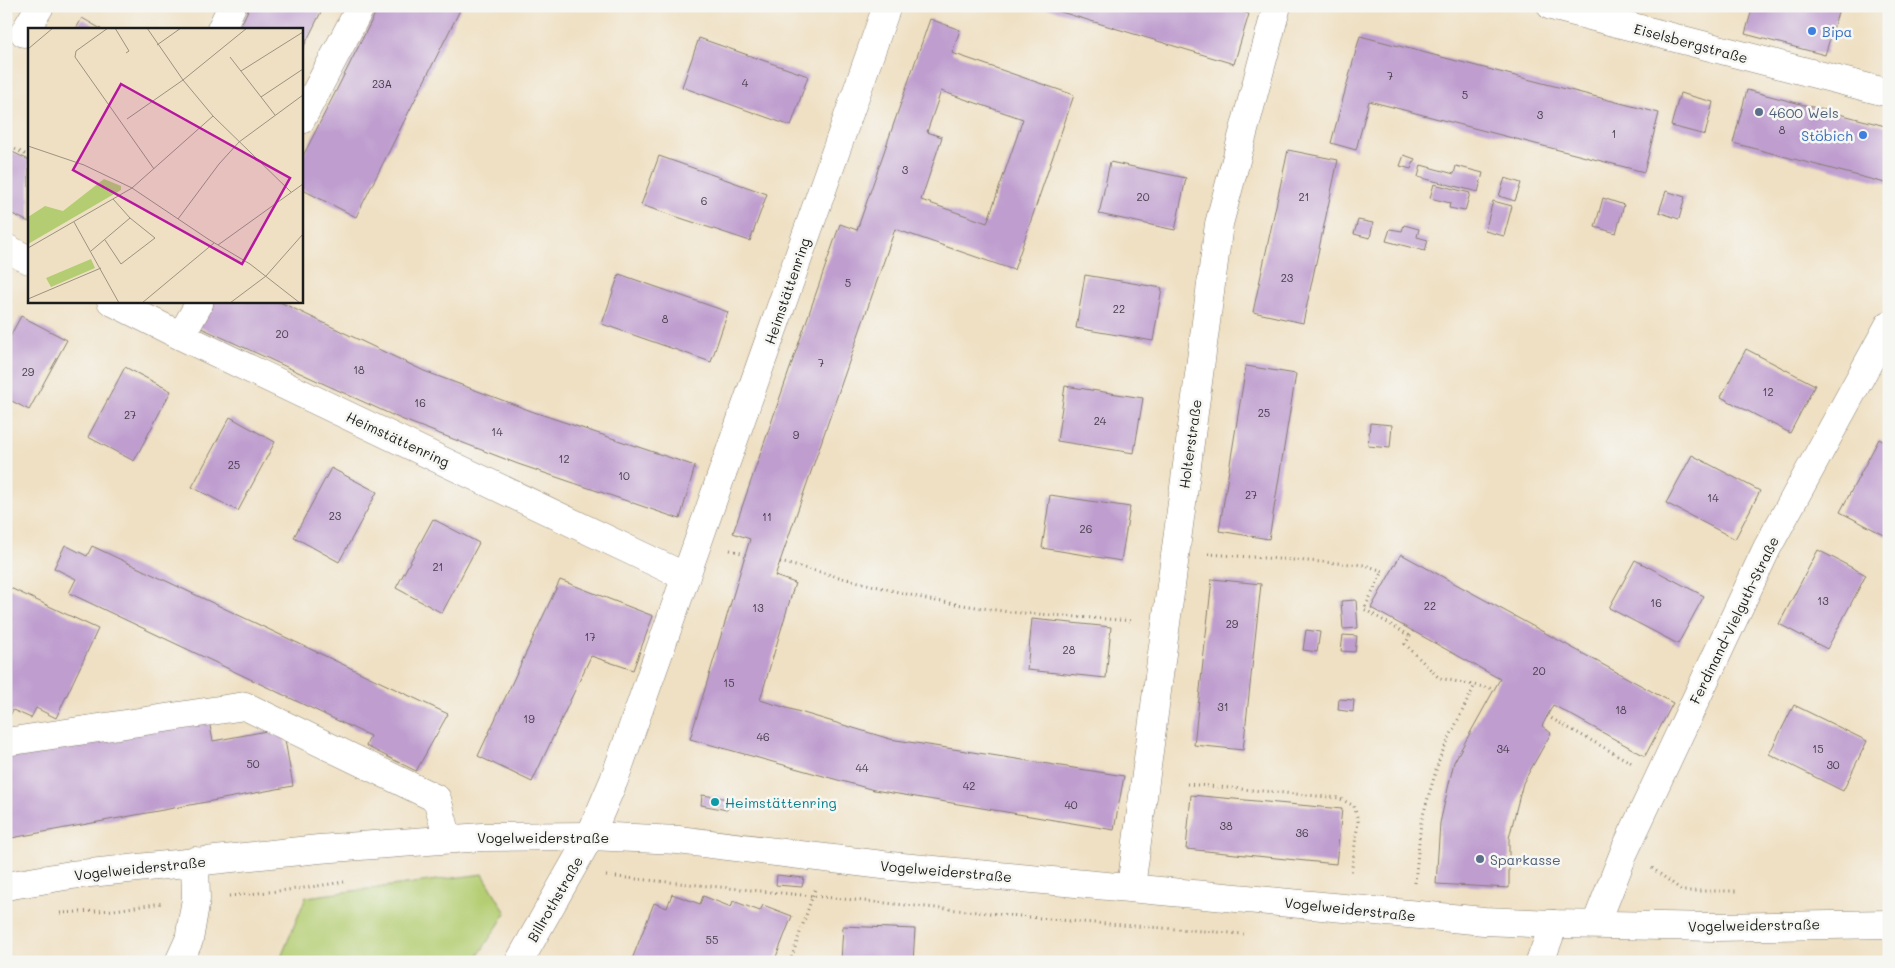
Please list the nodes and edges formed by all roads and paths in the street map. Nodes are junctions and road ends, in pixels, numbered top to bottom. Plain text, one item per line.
1 (40, 6) edge
2 (232, 6) edge
3 (361, 6) edge
4 (887, 6) edge
5 (1277, 6) edge
6 (1551, 6) edge
7 (221, 28) edge
8 (24, 33) dead end
9 (1889, 93) edge
10 (302, 118) edge
11 (6, 145) edge
12 (28, 156) edge
13 (6, 248) edge
14 (28, 259) edge
15 (113, 302) edge
16 (198, 304) dead end
17 (1889, 325) edge
18 (181, 336) junction
19 (1175, 552) junction
20 (780, 562) dead end
21 (686, 577) junction
22 (1166, 624) junction
23 (1413, 631) dead end
24 (1410, 636) junction
25 (1475, 685) junction
26 (1494, 689) dead end
27 (1547, 716) dead end
28 (6, 742) edge
29 (1658, 778) junction
30 (1187, 784) dead end
31 (590, 836) junction
32 (448, 839) junction
33 (1625, 850) junction
34 (826, 858) junction
35 (196, 861) junction
36 (570, 872) junction
37 (345, 882) dead end
38 (6, 886) edge
39 (1130, 887) junction
40 (1739, 892) dead end
41 (813, 896) junction
42 (196, 899) junction
43 (1347, 908) junction
44 (59, 913) dead end
45 (1411, 916) junction
46 (1554, 924) junction
47 (1596, 924) junction
48 (1889, 924) edge
49 (1248, 934) dead end
50 (179, 962) edge
51 (519, 962) edge
52 (790, 962) edge
53 (1540, 962) edge

1 - 8 street
2 - 7 street
3 - 10 street
4 - 21 street, Heimstättenring
5 - 19 street, Holterstraße
6 - 9 street, Eiselsbergstraße
11 - 12 path
13 - 14 street
15 - 18 street, Heimstättenring
16 - 18 street
17 - 29 street, Ferdinand-Vielguth-Straße
18 - 21 street, Heimstättenring
19 - 22 street, Holterstraße
19 - 24 path
20 - 22 path
21 - 31 street, Heimstättenring
22 - 39 street, Holterstraße
23 - 24 path
24 - 25 path
25 - 26 path
25 - 45 path
27 - 29 path
28 - 32 street
29 - 33 street, Ferdinand-Vielguth-Straße
30 - 43 path
31 - 32 street, Vogelweiderstraße
31 - 34 street, Vogelweiderstraße
31 - 36 street, Billrothstraße
32 - 35 street, Vogelweiderstraße
33 - 40 path
33 - 47 street, Ferdinand-Vielguth-Straße
34 - 39 street, Vogelweiderstraße
34 - 41 path
35 - 38 street, Vogelweiderstraße
35 - 42 street
36 - 41 path
36 - 51 street, Billrothstraße
37 - 42 path
39 - 43 street, Vogelweiderstraße
41 - 49 path
41 - 52 path
42 - 44 path
42 - 50 street
43 - 45 street, Vogelweiderstraße
45 - 46 street, Vogelweiderstraße
46 - 47 street, Vogelweiderstraße
46 - 53 street
47 - 48 street, Vogelweiderstraße

